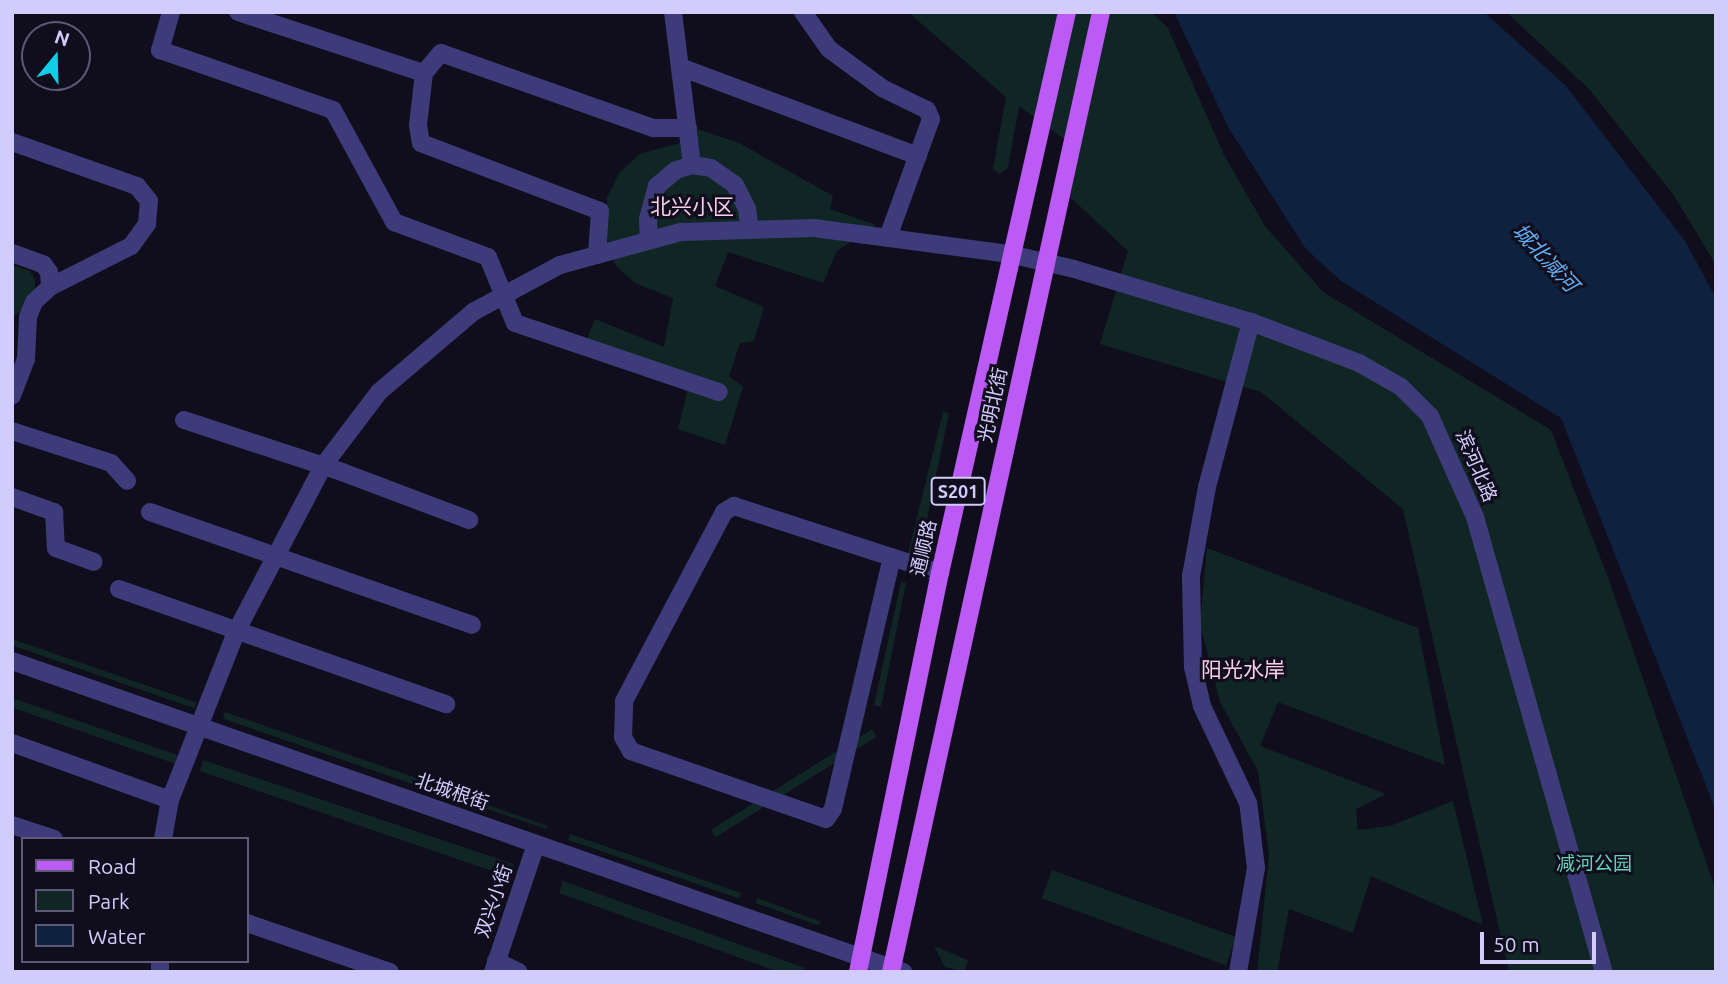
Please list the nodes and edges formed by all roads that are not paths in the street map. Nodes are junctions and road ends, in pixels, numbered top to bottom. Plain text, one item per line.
1 (172, 12) edge
2 (238, 12) edge
3 (673, 12) edge
4 (803, 12) edge
5 (1067, 12) edge
6 (1101, 12) edge
7 (680, 67) junction
8 (424, 73) junction
9 (688, 128) junction
10 (12, 142) edge
11 (918, 156) junction
12 (692, 165) junction
13 (750, 230) junction
14 (888, 237) junction
15 (649, 240) junction
16 (12, 253) edge
17 (1010, 254) junction
18 (597, 255) junction
19 (1046, 262) junction
20 (50, 287) junction
21 (503, 295) junction
22 (1251, 322) junction
23 (719, 392) dead end
24 (12, 395) edge
25 (184, 420) dead end
26 (12, 430) edge
27 (323, 466) junction
28 (127, 481) dead end
29 (12, 497) edge
30 (150, 512) dead end
31 (469, 520) dead end
32 (276, 556) junction
33 (892, 557) junction
34 (94, 562) dead end
35 (940, 572) junction
36 (119, 589) dead end
37 (472, 625) dead end
38 (237, 630) junction
39 (12, 661) edge
40 (12, 673) edge
41 (446, 704) dead end
42 (196, 730) junction
43 (12, 743) edge
44 (170, 800) junction
45 (14, 829) edge
46 (46, 837) edge
47 (163, 837) edge
48 (534, 849) junction
49 (248, 923) edge
50 (494, 967) edge
51 (876, 968) edge
52 (390, 972) edge
53 (519, 972) edge
54 (1238, 972) edge
55 (1604, 972) edge

1 - 21 street
2 - 8 street
3 - 7 street
4 - 11 street
5 - 17 main road, 通顺路 / S201
6 - 19 main road, 光明北街 / S201
7 - 9 street
7 - 11 street
8 - 9 street
8 - 18 street
9 - 12 street
10 - 20 street
11 - 14 street
12 - 13 street
12 - 15 street
13 - 14 street, 滨河北路
13 - 15 street, 滨河北路
14 - 17 street, 滨河北路
15 - 18 street, 滨河北路
16 - 20 street
17 - 19 street, 滨河北路
17 - 35 main road, 通顺路 / S201
18 - 21 street, 滨河北路
19 - 22 street, 滨河北路
19 - 51 main road, 光明北街 / S201
20 - 24 street
21 - 23 street
21 - 27 street, 滨河北路
22 - 54 street
22 - 55 street, 滨河北路
25 - 27 street
26 - 28 street
27 - 31 street
27 - 32 street, 滨河北路
29 - 34 street
30 - 32 street
32 - 37 street
32 - 38 street, 滨河北路
33 - 33 street
33 - 35 street
35 - 51 main road, 通顺路 / S201
36 - 38 street
38 - 41 street
38 - 42 street, 滨河北路
39 - 42 street, 北城根街
40 - 42 street, 北城根街
42 - 44 street, 滨河北路
42 - 48 street, 北城根街
43 - 44 street
44 - 47 street, 滨河北路
45 - 46 street
48 - 50 street, 双兴小街
48 - 51 street, 北城根街
49 - 52 street
50 - 53 street

